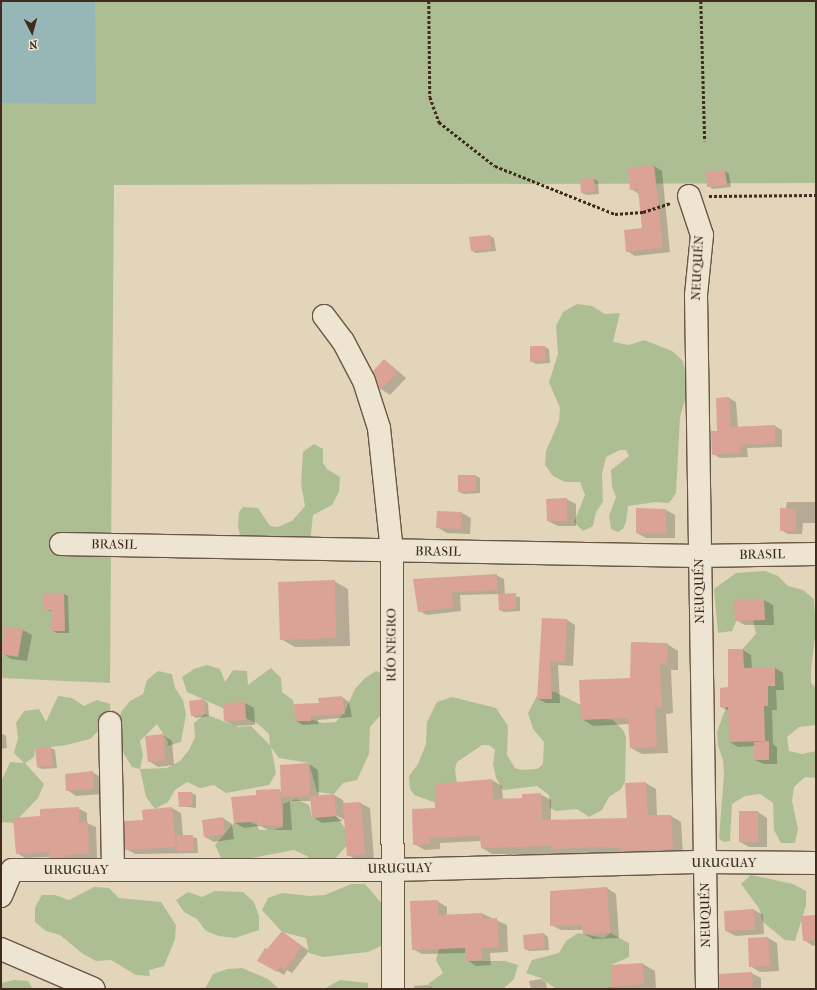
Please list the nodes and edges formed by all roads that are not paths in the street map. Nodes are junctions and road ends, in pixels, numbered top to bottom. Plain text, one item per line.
1 (689, 196) road end
2 (324, 316) dead end
3 (61, 544) dead end
4 (392, 552) junction
5 (816, 554) edge
6 (699, 556) junction
7 (110, 723) dead end
8 (705, 862) junction
9 (816, 863) edge
10 (113, 870) junction
11 (393, 870) junction
12 (1, 896) edge
13 (1, 949) edge
14 (94, 989) edge
15 (393, 989) edge
16 (707, 989) edge

1 - 6 street, NEUQUÉN
2 - 4 street, RÍO NEGRO
3 - 4 street, BRASIL
4 - 6 street, BRASIL
4 - 11 street, RÍO NEGRO
5 - 6 street, BRASIL
6 - 8 street, NEUQUÉN
7 - 10 street
8 - 9 street, URUGUAY
8 - 11 street, URUGUAY
8 - 16 street, NEUQUÉN
10 - 11 street, URUGUAY
10 - 12 street, URUGUAY
11 - 15 street, RÍO NEGRO
13 - 14 street

